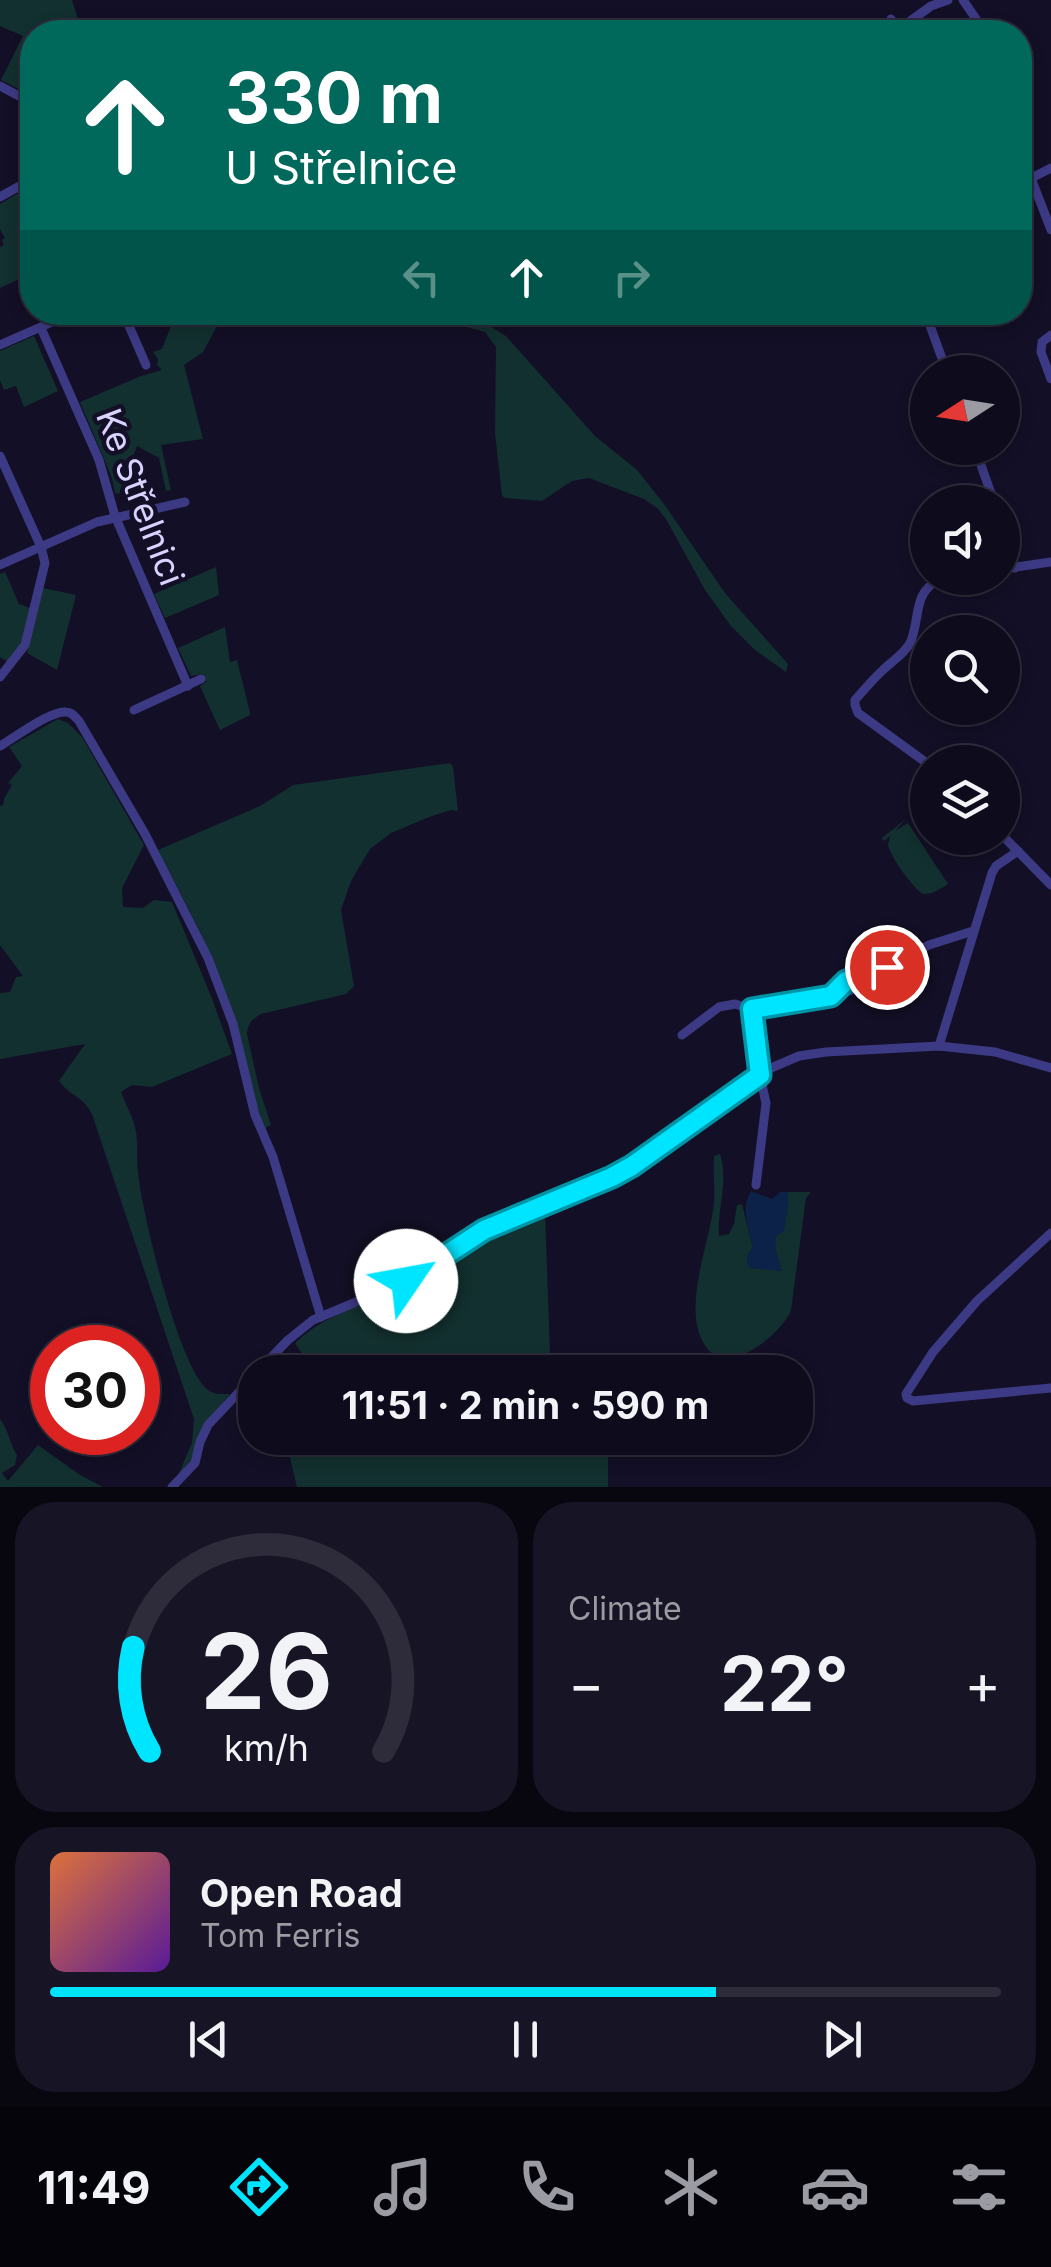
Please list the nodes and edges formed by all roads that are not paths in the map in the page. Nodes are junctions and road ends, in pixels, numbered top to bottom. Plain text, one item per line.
1 (948, 0) edge
2 (913, 20) edge
3 (1032, 181) edge
4 (1051, 230) edge
5 (48, 325) edge
6 (128, 325) edge
7 (930, 325) edge
8 (41, 328) junction
9 (1051, 335) edge
10 (0, 346) edge
11 (941, 355) edge
12 (146, 365) dead end
13 (1051, 379) edge
14 (0, 456) edge
15 (185, 502) dead end
16 (115, 516) junction
17 (40, 547) junction
18 (1051, 562) edge
19 (0, 565) edge
20 (1020, 567) edge
21 (922, 595) edge
22 (4, 664) edge
23 (0, 677) edge
24 (202, 679) dead end
25 (188, 686) junction
26 (134, 710) dead end
27 (0, 746) edge
28 (910, 751) edge
29 (1020, 853) edge
30 (1012, 855) edge
31 (1051, 866) edge
32 (1048, 882) edge
33 (974, 932) junction
34 (752, 1009) junction
35 (682, 1035) dead end
36 (940, 1046) junction
37 (1051, 1068) edge
38 (760, 1075) junction
39 (756, 1185) dead end
40 (1051, 1233) edge
41 (320, 1316) junction
42 (274, 1355) edge
43 (1051, 1388) edge
44 (238, 1393) edge
45 (172, 1487) edge

1 - 2 street
3 - 4 street
5 - 8 street
6 - 12 street
7 - 11 street
8 - 10 street
8 - 16 street, Ke Střelnici
9 - 13 street
14 - 17 street
15 - 16 street
16 - 17 street
16 - 25 street, Ke Střelnici
17 - 19 street
17 - 22 street
18 - 20 street
21 - 28 street
22 - 23 street
24 - 25 street
25 - 26 street
27 - 41 street
29 - 32 street
30 - 33 street
31 - 32 street
33 - 34 street
33 - 36 street
34 - 35 street
34 - 38 street
36 - 37 street
36 - 38 street
38 - 39 street
38 - 41 street
40 - 43 street
41 - 42 street
44 - 45 street

